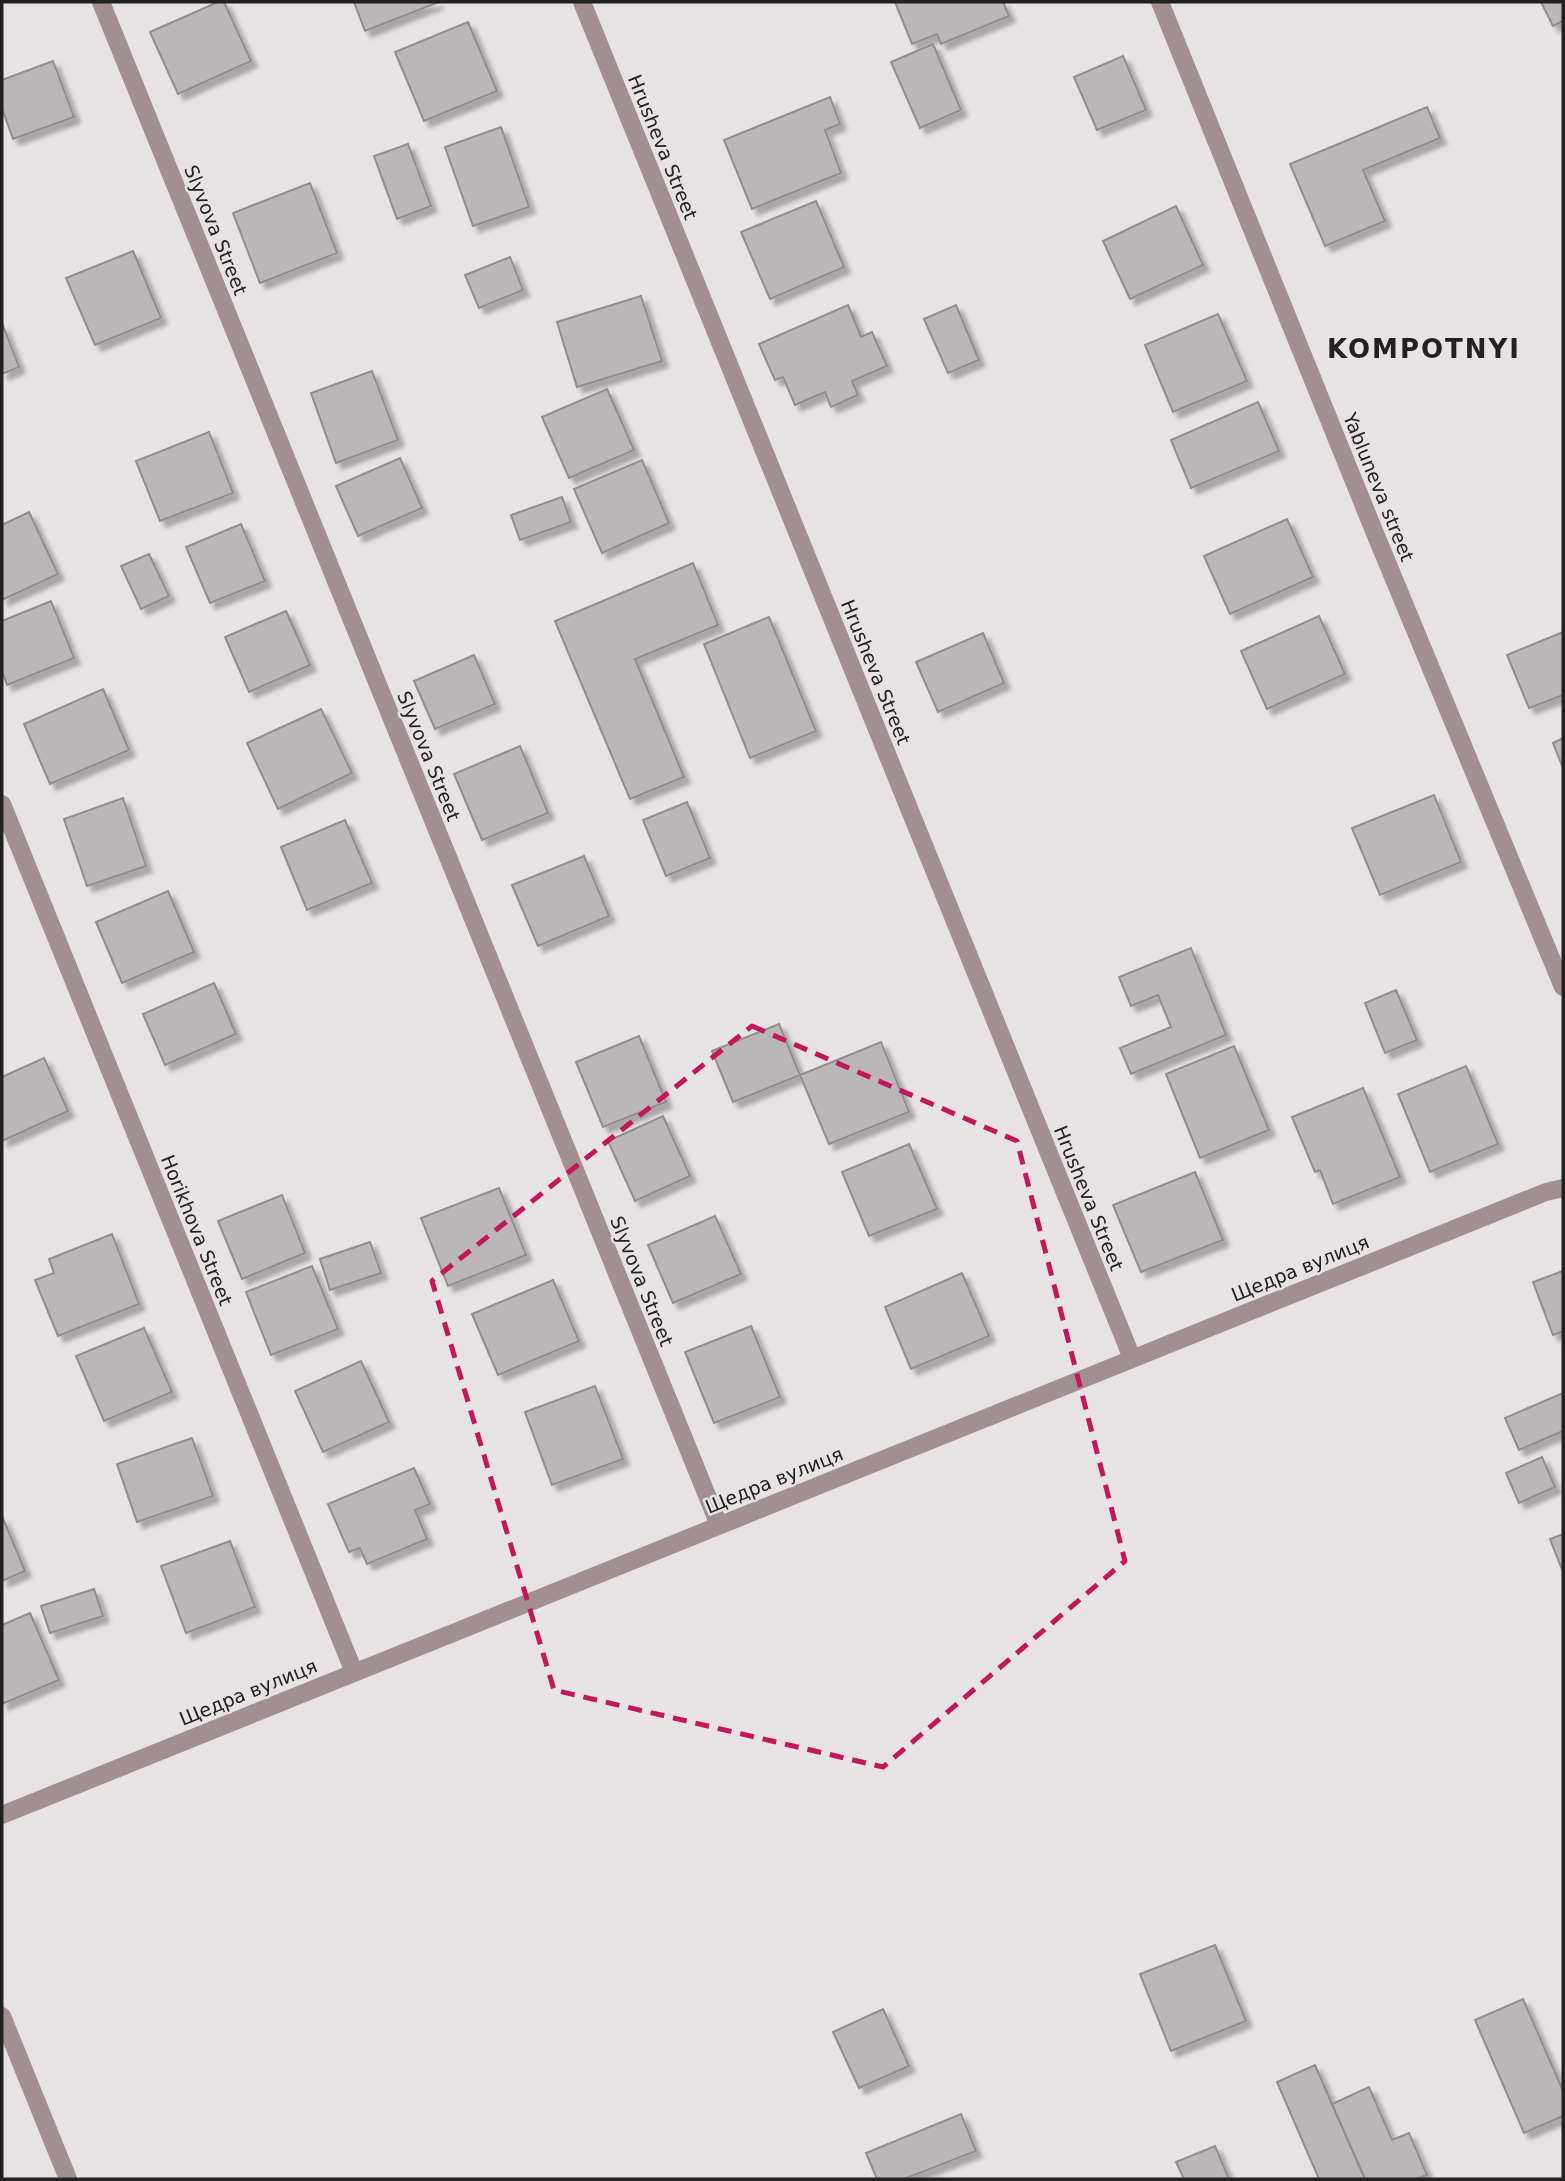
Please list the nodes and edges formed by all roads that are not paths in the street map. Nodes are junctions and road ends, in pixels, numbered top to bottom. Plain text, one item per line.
1 (101, 2) edge
2 (582, 2) edge
3 (1160, 2) edge
4 (2, 804) edge
5 (1563, 987) edge
6 (1563, 1188) edge
7 (1132, 1358) junction
8 (719, 1525) junction
9 (354, 1672) junction
10 (2, 1815) edge
11 (2, 2016) edge
12 (68, 2179) edge

1 - 8 street, Slyvova Street
2 - 7 street, Hrusheva Street
3 - 5 street, Yabluneva street
4 - 9 street, Horikhova Street
6 - 7 street, Щедра вулиця
7 - 8 street, Щедра вулиця
8 - 9 street, Щедра вулиця
9 - 10 street, Щедра вулиця
11 - 12 street

